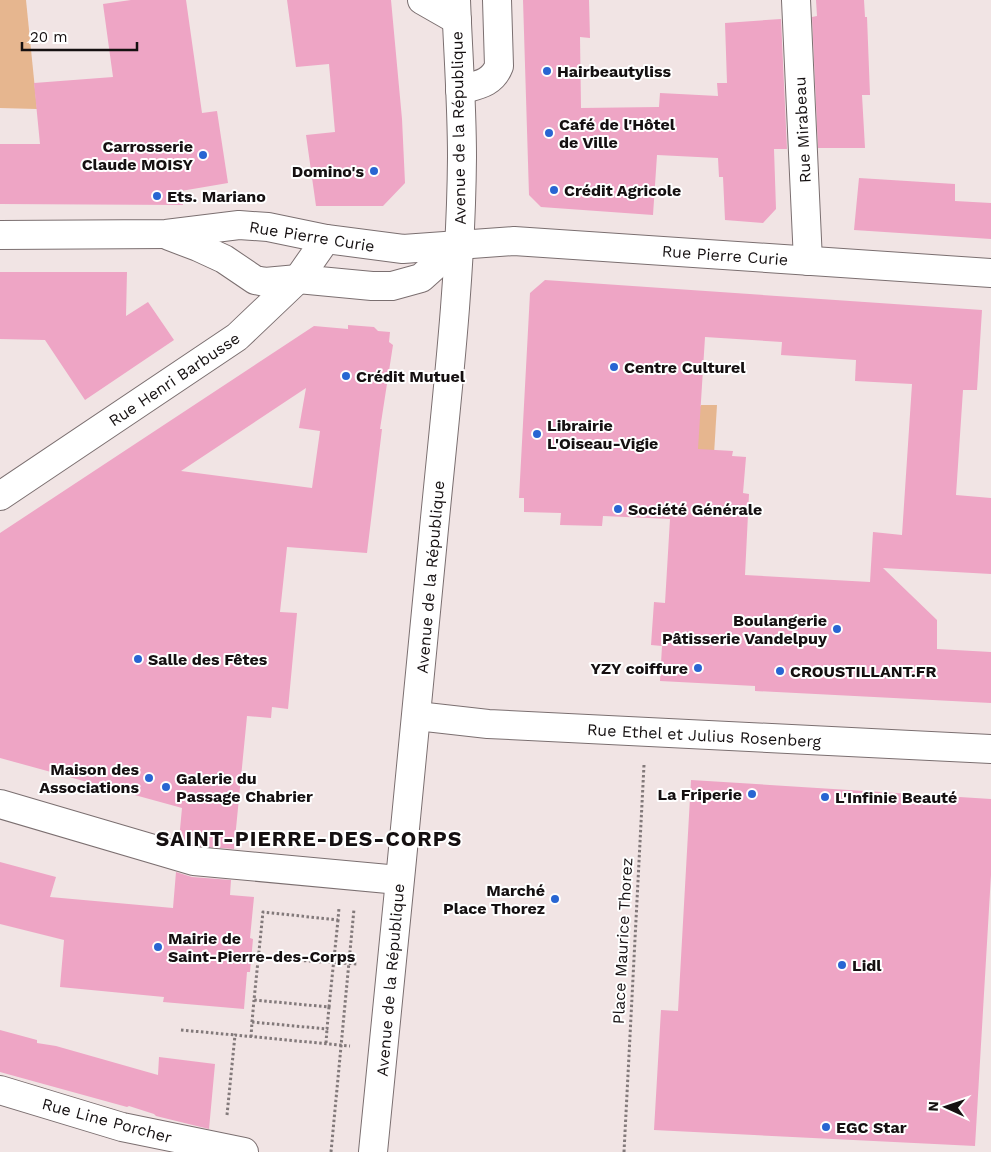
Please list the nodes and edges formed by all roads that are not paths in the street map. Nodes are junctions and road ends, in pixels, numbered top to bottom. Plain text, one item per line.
1 (422, 0) edge
2 (497, 0) edge
3 (796, 0) edge
4 (457, 10) edge
5 (460, 90) junction
6 (166, 234) junction
7 (0, 235) edge
8 (326, 239) junction
9 (459, 244) junction
10 (808, 261) junction
11 (991, 273) edge
12 (298, 280) junction
13 (0, 496) edge
14 (417, 716) junction
15 (991, 749) edge
16 (0, 804) edge
17 (399, 880) junction
18 (0, 1090) edge
19 (234, 1150) edge
20 (373, 1152) edge

1 - 4 street
2 - 5 street
3 - 10 street, Rue Mirabeau
4 - 5 street, Avenue de la République
5 - 9 street, Avenue de la République
6 - 7 street, Rue Pierre Curie
6 - 8 street, Rue Pierre Curie
6 - 12 street, Rue Pierre Curie
8 - 9 street, Rue Pierre Curie
8 - 12 street, Rue Henri Barbusse
9 - 10 street, Rue Pierre Curie
9 - 12 street, Rue Pierre Curie
9 - 14 street, Avenue de la République
10 - 11 street, Rue Pierre Curie
12 - 13 street, Rue Henri Barbusse
14 - 15 street, Rue Ethel et Julius Rosenberg
14 - 17 street, Avenue de la République
16 - 17 street
17 - 20 street, Avenue de la République
18 - 19 street, Rue Line Porcher

